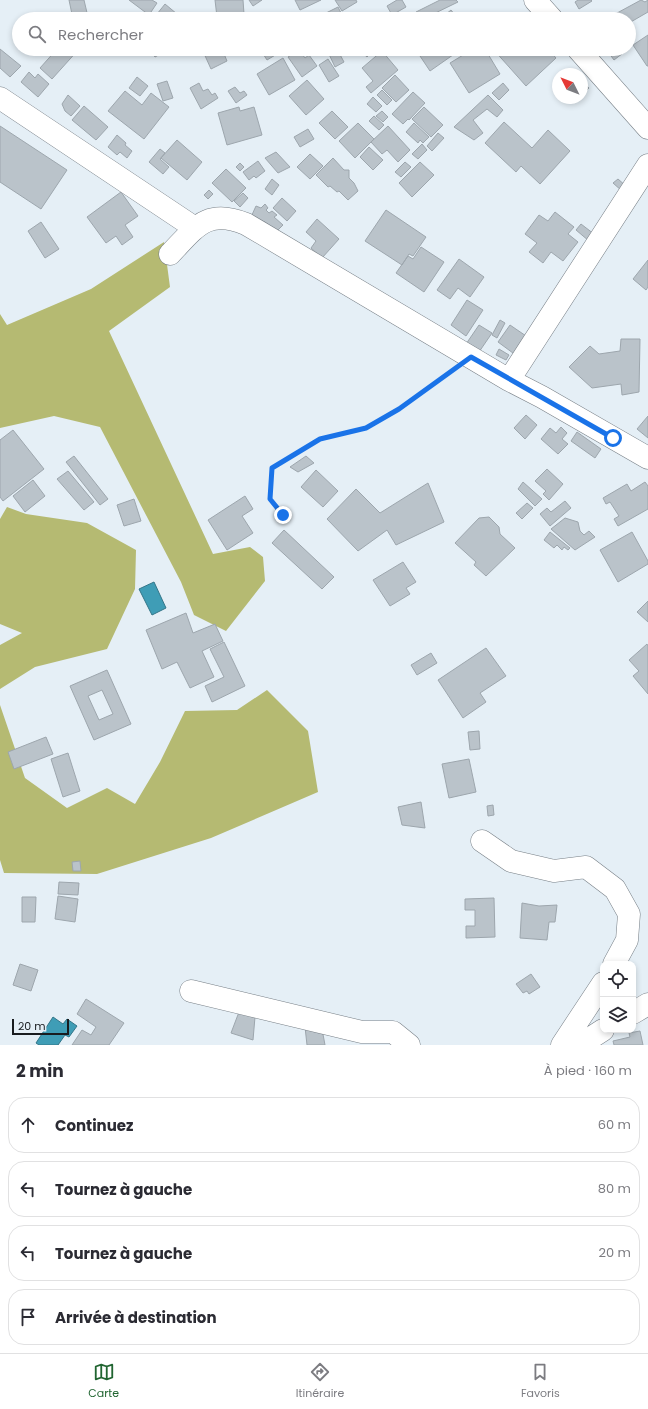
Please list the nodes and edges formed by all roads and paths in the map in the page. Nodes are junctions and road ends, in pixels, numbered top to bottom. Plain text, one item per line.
1 (535, 0) edge
2 (546, 12) edge
3 (584, 56) edge
4 (0, 98) edge
5 (648, 128) edge
6 (648, 165) edge
7 (195, 228) junction
8 (170, 254) dead end
9 (471, 357) junction
10 (509, 380) junction
11 (648, 458) edge
12 (283, 515) dead end
13 (482, 841) dead end
14 (616, 961) edge
15 (600, 988) edge
16 (191, 991) dead end
17 (648, 1004) edge
18 (636, 1011) edge
19 (600, 1032) edge
20 (409, 1045) edge
21 (562, 1045) edge
22 (580, 1045) edge

1 - 2 street
3 - 5 street
4 - 7 street
6 - 10 street
7 - 8 street
7 - 9 street
9 - 10 street
9 - 12 path
10 - 11 street
13 - 14 street
15 - 21 street
16 - 20 street
17 - 18 street
19 - 22 street

